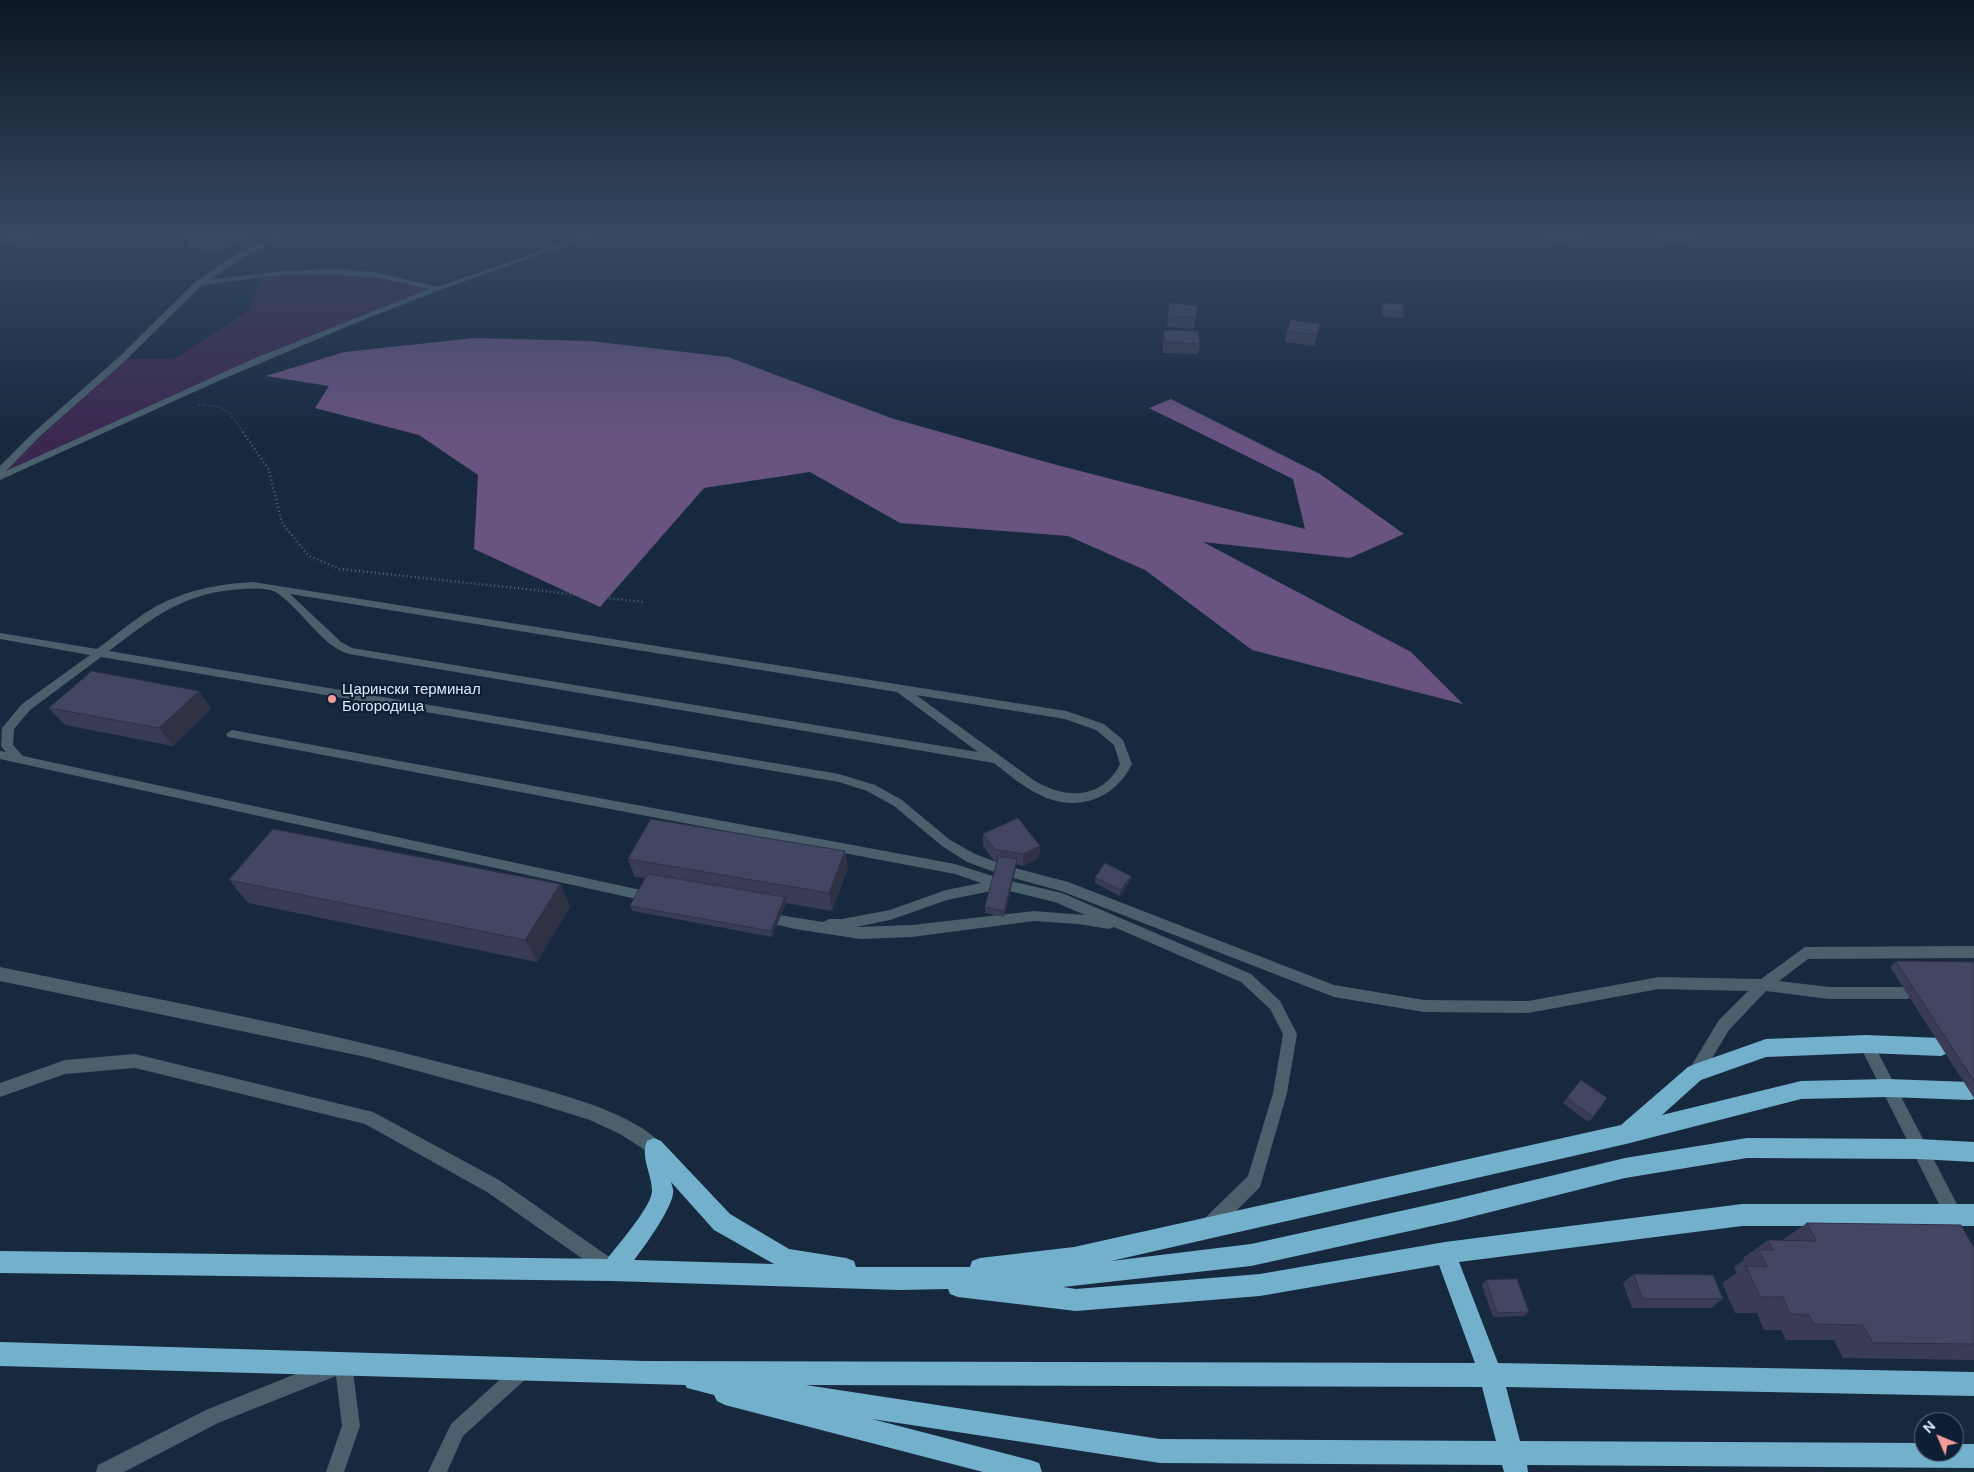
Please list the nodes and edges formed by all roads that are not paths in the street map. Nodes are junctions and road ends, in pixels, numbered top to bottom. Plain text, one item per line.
1 (177, 305) edge
2 (396, 305) edge
3 (0, 471) edge
4 (0, 477) edge
5 (280, 590) junction
6 (0, 636) edge
7 (99, 651) junction
8 (900, 688) junction
9 (232, 734) dead end
10 (0, 756) edge
11 (19, 759) junction
12 (997, 759) junction
13 (1004, 877) junction
14 (641, 895) edge
15 (779, 920) edge
16 (796, 924) junction
17 (1128, 928) junction
18 (1974, 952) edge
19 (0, 974) edge
20 (1763, 985) junction
21 (1907, 993) dead end
22 (1866, 1044) junction
23 (1941, 1047) dead end
24 (1695, 1073) junction
25 (1888, 1088) junction
26 (0, 1090) edge
27 (1970, 1092) dead end
28 (1626, 1134) junction
29 (654, 1148) junction
30 (1919, 1149) junction
31 (1974, 1152) edge
32 (1962, 1220) edge
33 (1206, 1228) junction
34 (1445, 1253) junction
35 (0, 1262) edge
36 (612, 1270) junction
37 (900, 1279) junction
38 (0, 1354) edge
39 (343, 1364) junction
40 (524, 1369) junction
41 (644, 1372) junction
42 (1491, 1375) junction
43 (1974, 1384) edge
44 (1974, 1456) edge
45 (1514, 1463) edge
46 (105, 1472) edge
47 (335, 1472) edge
48 (437, 1472) edge
49 (1030, 1472) edge

1 - 3 street
2 - 4 street
5 - 7 lane
5 - 8 lane
5 - 12 lane
6 - 7 lane
7 - 11 lane
7 - 13 lane
8 - 12 lane
8 - 12 lane
9 - 13 lane
10 - 11 lane
11 - 14 lane
13 - 16 lane
13 - 17 lane
13 - 20 lane
15 - 16 lane
16 - 17 lane
17 - 33 lane
18 - 20 lane
19 - 29 street
20 - 21 lane
20 - 24 lane
22 - 23 highway
22 - 24 highway
22 - 25 lane
24 - 28 highway
25 - 27 highway
25 - 28 highway
25 - 30 lane
26 - 36 lane
28 - 33 highway
29 - 36 highway
29 - 37 highway
30 - 31 highway
30 - 32 lane
30 - 37 highway
32 - 34 highway
33 - 37 highway
34 - 37 highway
34 - 42 highway
35 - 36 highway
36 - 37 highway
38 - 39 highway
39 - 40 highway
39 - 46 lane
39 - 47 lane
40 - 41 highway
40 - 48 lane
41 - 42 highway
41 - 45 highway
41 - 49 highway
42 - 43 highway
42 - 45 highway
44 - 45 highway

